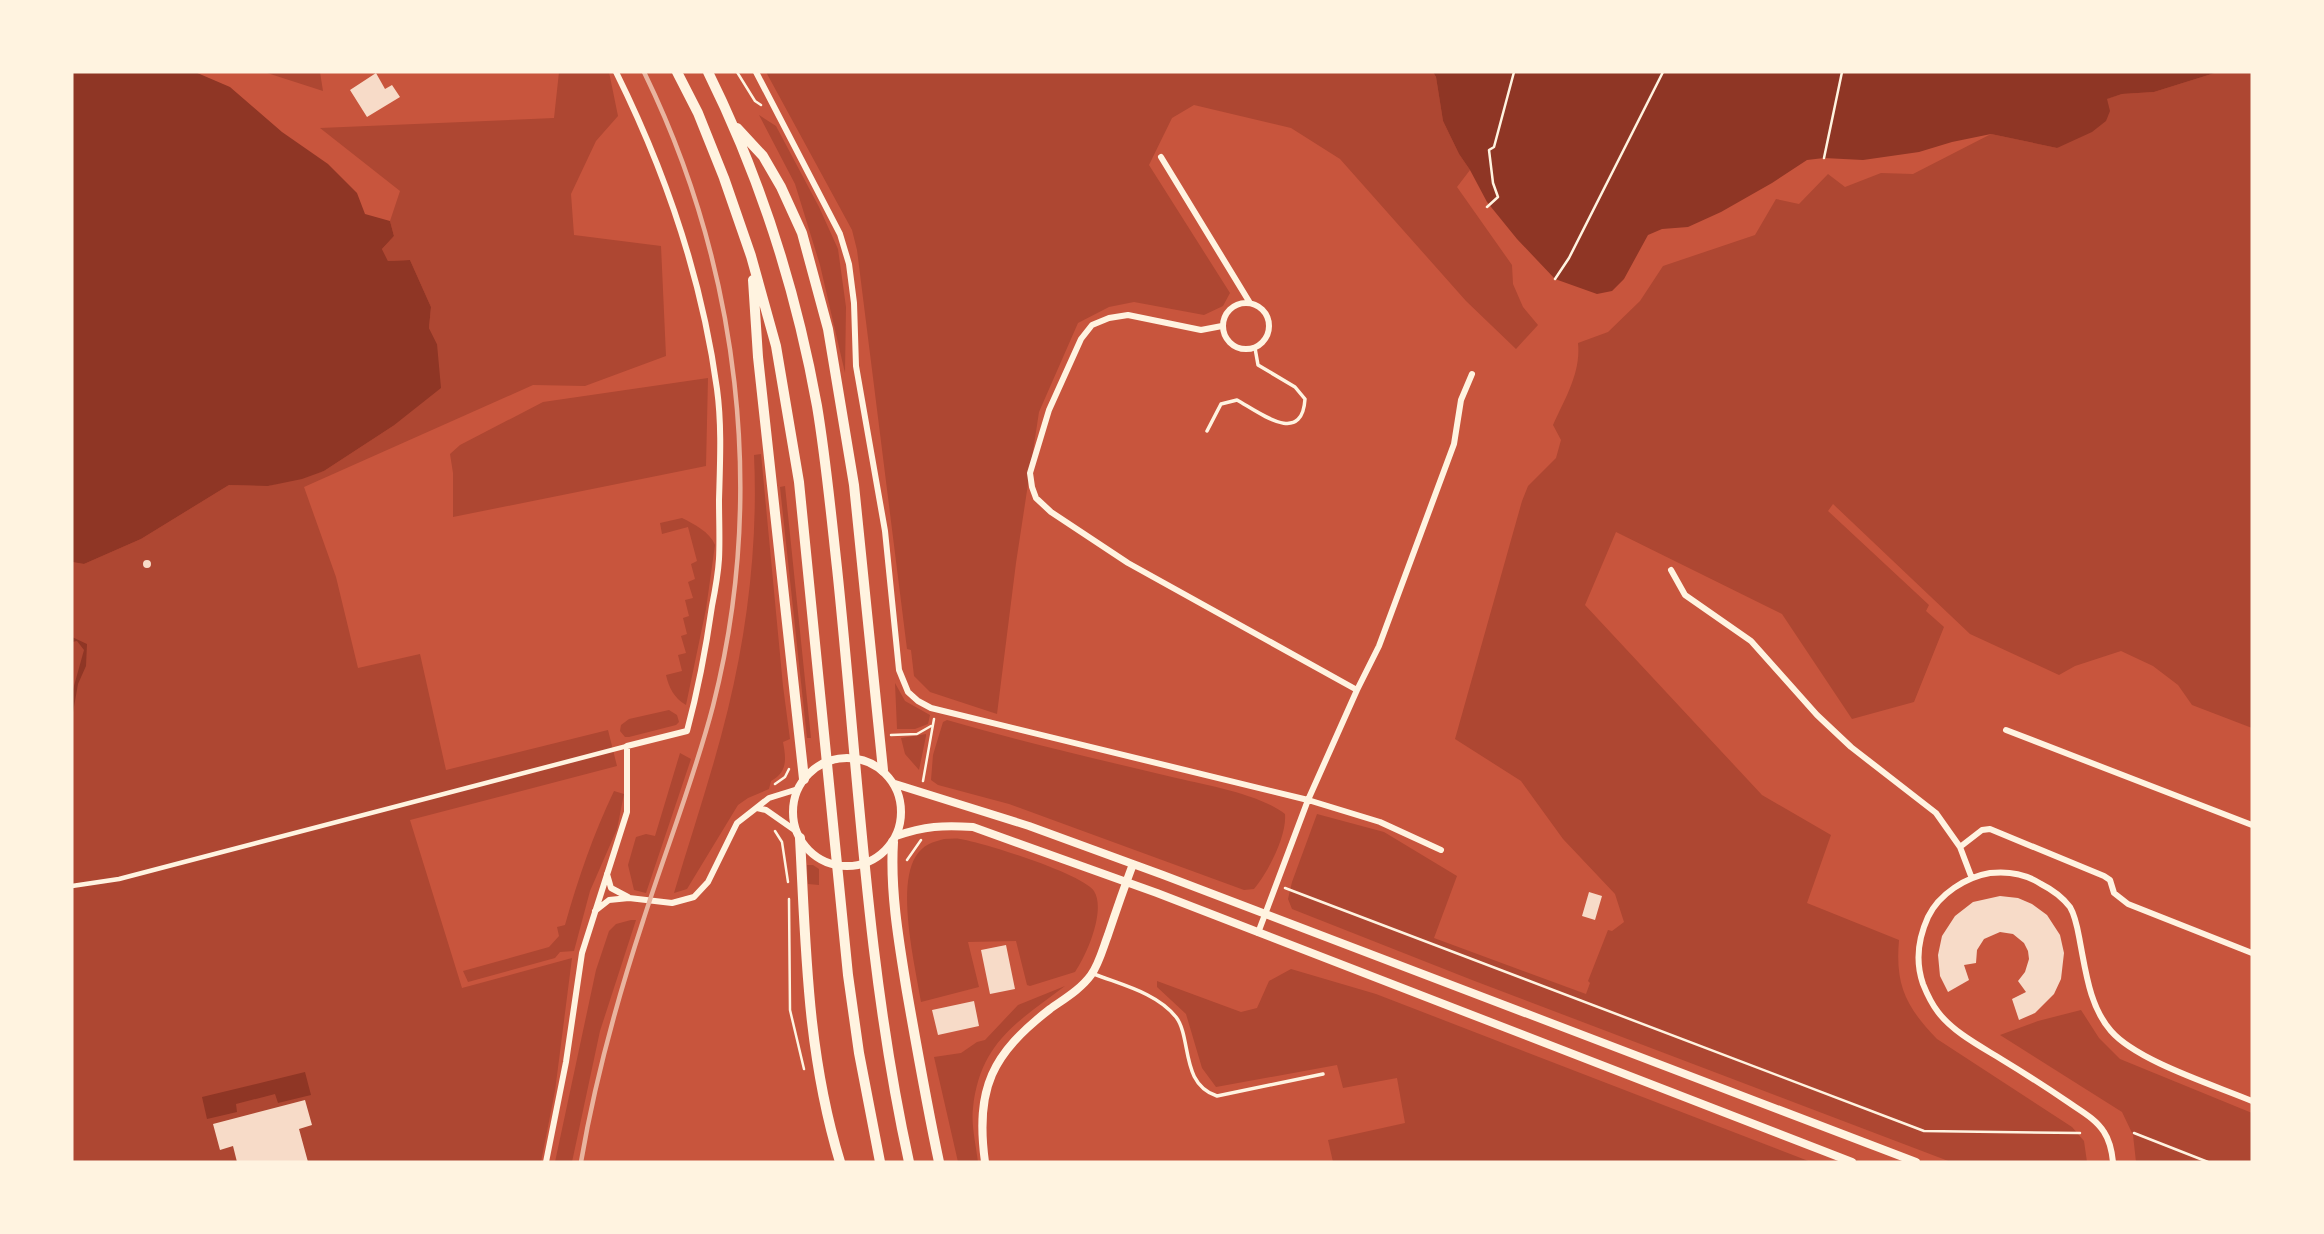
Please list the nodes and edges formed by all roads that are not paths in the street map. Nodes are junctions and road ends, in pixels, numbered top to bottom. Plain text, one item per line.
1 (616, 72) edge
2 (677, 72) edge
3 (708, 72) edge
4 (756, 72) edge
5 (731, 122) junction
6 (1161, 157) dead end
7 (751, 256) junction
8 (1250, 303) junction
9 (1222, 326) junction
10 (1255, 348) junction
11 (1472, 374) dead end
12 (1207, 431) dead end
13 (1671, 570) dead end
14 (1357, 690) junction
15 (2006, 730) dead end
16 (627, 746) junction
17 (883, 770) junction
18 (801, 784) junction
19 (895, 784) junction
20 (1308, 800) junction
21 (757, 808) junction
22 (2252, 825) edge
23 (798, 835) junction
24 (895, 839) junction
25 (1960, 847) junction
26 (1441, 850) dead end
27 (1133, 864) junction
28 (607, 874) junction
29 (1971, 876) junction
30 (1126, 881) junction
31 (72, 886) edge
32 (629, 898) junction
33 (594, 911) junction
34 (1265, 913) junction
35 (1258, 933) junction
36 (2252, 953) edge
37 (1093, 973) junction
38 (1323, 1074) dead end
39 (2252, 1101) edge
40 (546, 1162) edge
41 (840, 1162) edge
42 (880, 1162) edge
43 (909, 1162) edge
44 (939, 1162) edge
45 (985, 1162) edge
46 (1852, 1162) edge
47 (1916, 1162) edge
48 (2113, 1162) edge

1 - 16 street
2 - 7 main road
3 - 5 main road
4 - 20 street
5 - 17 main road
5 - 43 main road
6 - 8 street
7 - 18 main road
7 - 42 main road
8 - 9 street
8 - 10 street
9 - 10 street
9 - 14 street
10 - 12 lane
11 - 14 street
13 - 25 street
14 - 20 street
15 - 22 street
16 - 28 street
16 - 31 street
17 - 18 street
17 - 19 street
18 - 21 street
18 - 23 street
19 - 24 street
19 - 27 street
20 - 26 street
20 - 34 street
21 - 23 street
21 - 32 street
23 - 24 street
23 - 41 main road
24 - 30 street
24 - 44 main road
25 - 29 street
25 - 36 street
27 - 30 street
27 - 34 street
28 - 32 street
28 - 33 street
29 - 39 street
29 - 48 street
30 - 35 street
30 - 37 street
32 - 33 street
33 - 40 street
34 - 35 street
34 - 47 street
35 - 46 street
37 - 38 lane
37 - 45 street

